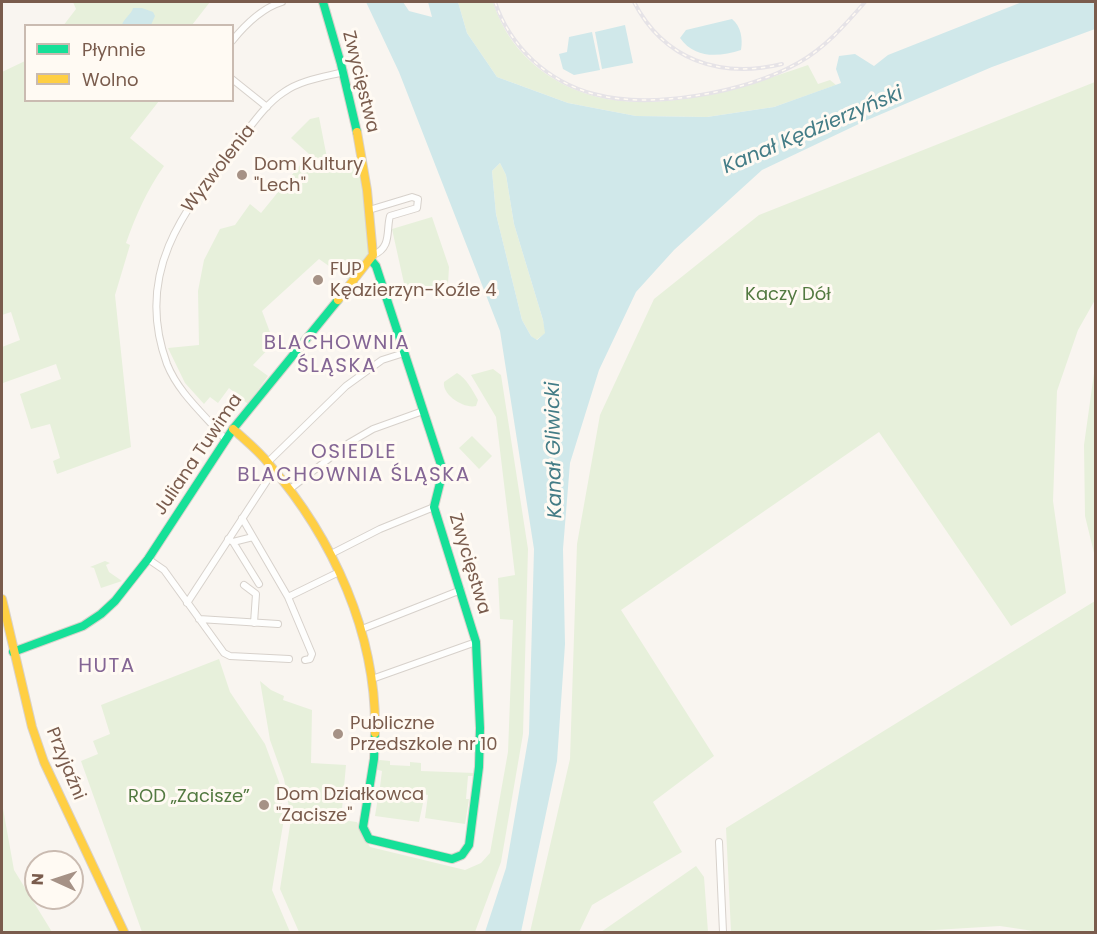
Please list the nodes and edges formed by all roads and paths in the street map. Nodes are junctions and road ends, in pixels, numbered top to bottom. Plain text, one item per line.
1 (282, 2) edge
2 (322, 2) edge
3 (234, 39) edge
4 (344, 72) junction
5 (234, 81) edge
6 (267, 107) junction
7 (369, 210) junction
8 (372, 257) junction
9 (404, 353) junction
10 (423, 411) junction
11 (233, 429) junction
12 (225, 439) junction
13 (268, 462) junction
14 (274, 470) junction
15 (290, 489) junction
16 (434, 507) junction
17 (242, 518) junction
18 (253, 537) junction
19 (231, 541) junction
20 (331, 554) junction
21 (148, 559) junction
22 (339, 572) junction
23 (259, 584) dead end
24 (244, 585) dead end
25 (461, 590) junction
26 (288, 597) junction
27 (2, 599) edge
28 (187, 603) junction
29 (199, 620) junction
30 (254, 623) junction
31 (278, 624) dead end
32 (362, 629) junction
33 (476, 642) junction
34 (14, 652) junction
35 (288, 659) dead end
36 (305, 660) dead end
37 (372, 679) junction
38 (719, 842) dead end
39 (124, 933) edge
40 (723, 933) edge

1 - 3 street
2 - 4 street, Zwycięstwa
4 - 6 street, Wyzwolenia
4 - 7 street, Zwycięstwa
5 - 6 street
6 - 12 street, Wyzwolenia
7 - 8 street, Zwycięstwa
7 - 8 street
8 - 9 street, Zwycięstwa
8 - 11 street, Juliana Tuwima
9 - 10 street, Zwycięstwa
9 - 13 street
10 - 15 street
10 - 16 street, Zwycięstwa
11 - 12 street, Juliana Tuwima
11 - 13 street
12 - 21 street, Juliana Tuwima
13 - 14 street
14 - 15 street
14 - 17 street
15 - 20 street
16 - 20 street
16 - 25 street, Zwycięstwa
17 - 18 street
17 - 19 street
18 - 19 street
18 - 26 street
19 - 23 street
19 - 28 street
20 - 22 street
21 - 28 street
21 - 34 street, Juliana Tuwima
22 - 26 street
22 - 32 street
24 - 30 street
25 - 32 street
25 - 33 street, Zwycięstwa
26 - 36 street
27 - 34 street, Przyjaźni
28 - 29 street
29 - 30 street
29 - 35 street
30 - 31 street
32 - 37 street
33 - 37 street
33 - 37 street, Zwycięstwa
34 - 39 street, Przyjaźni
38 - 40 street

